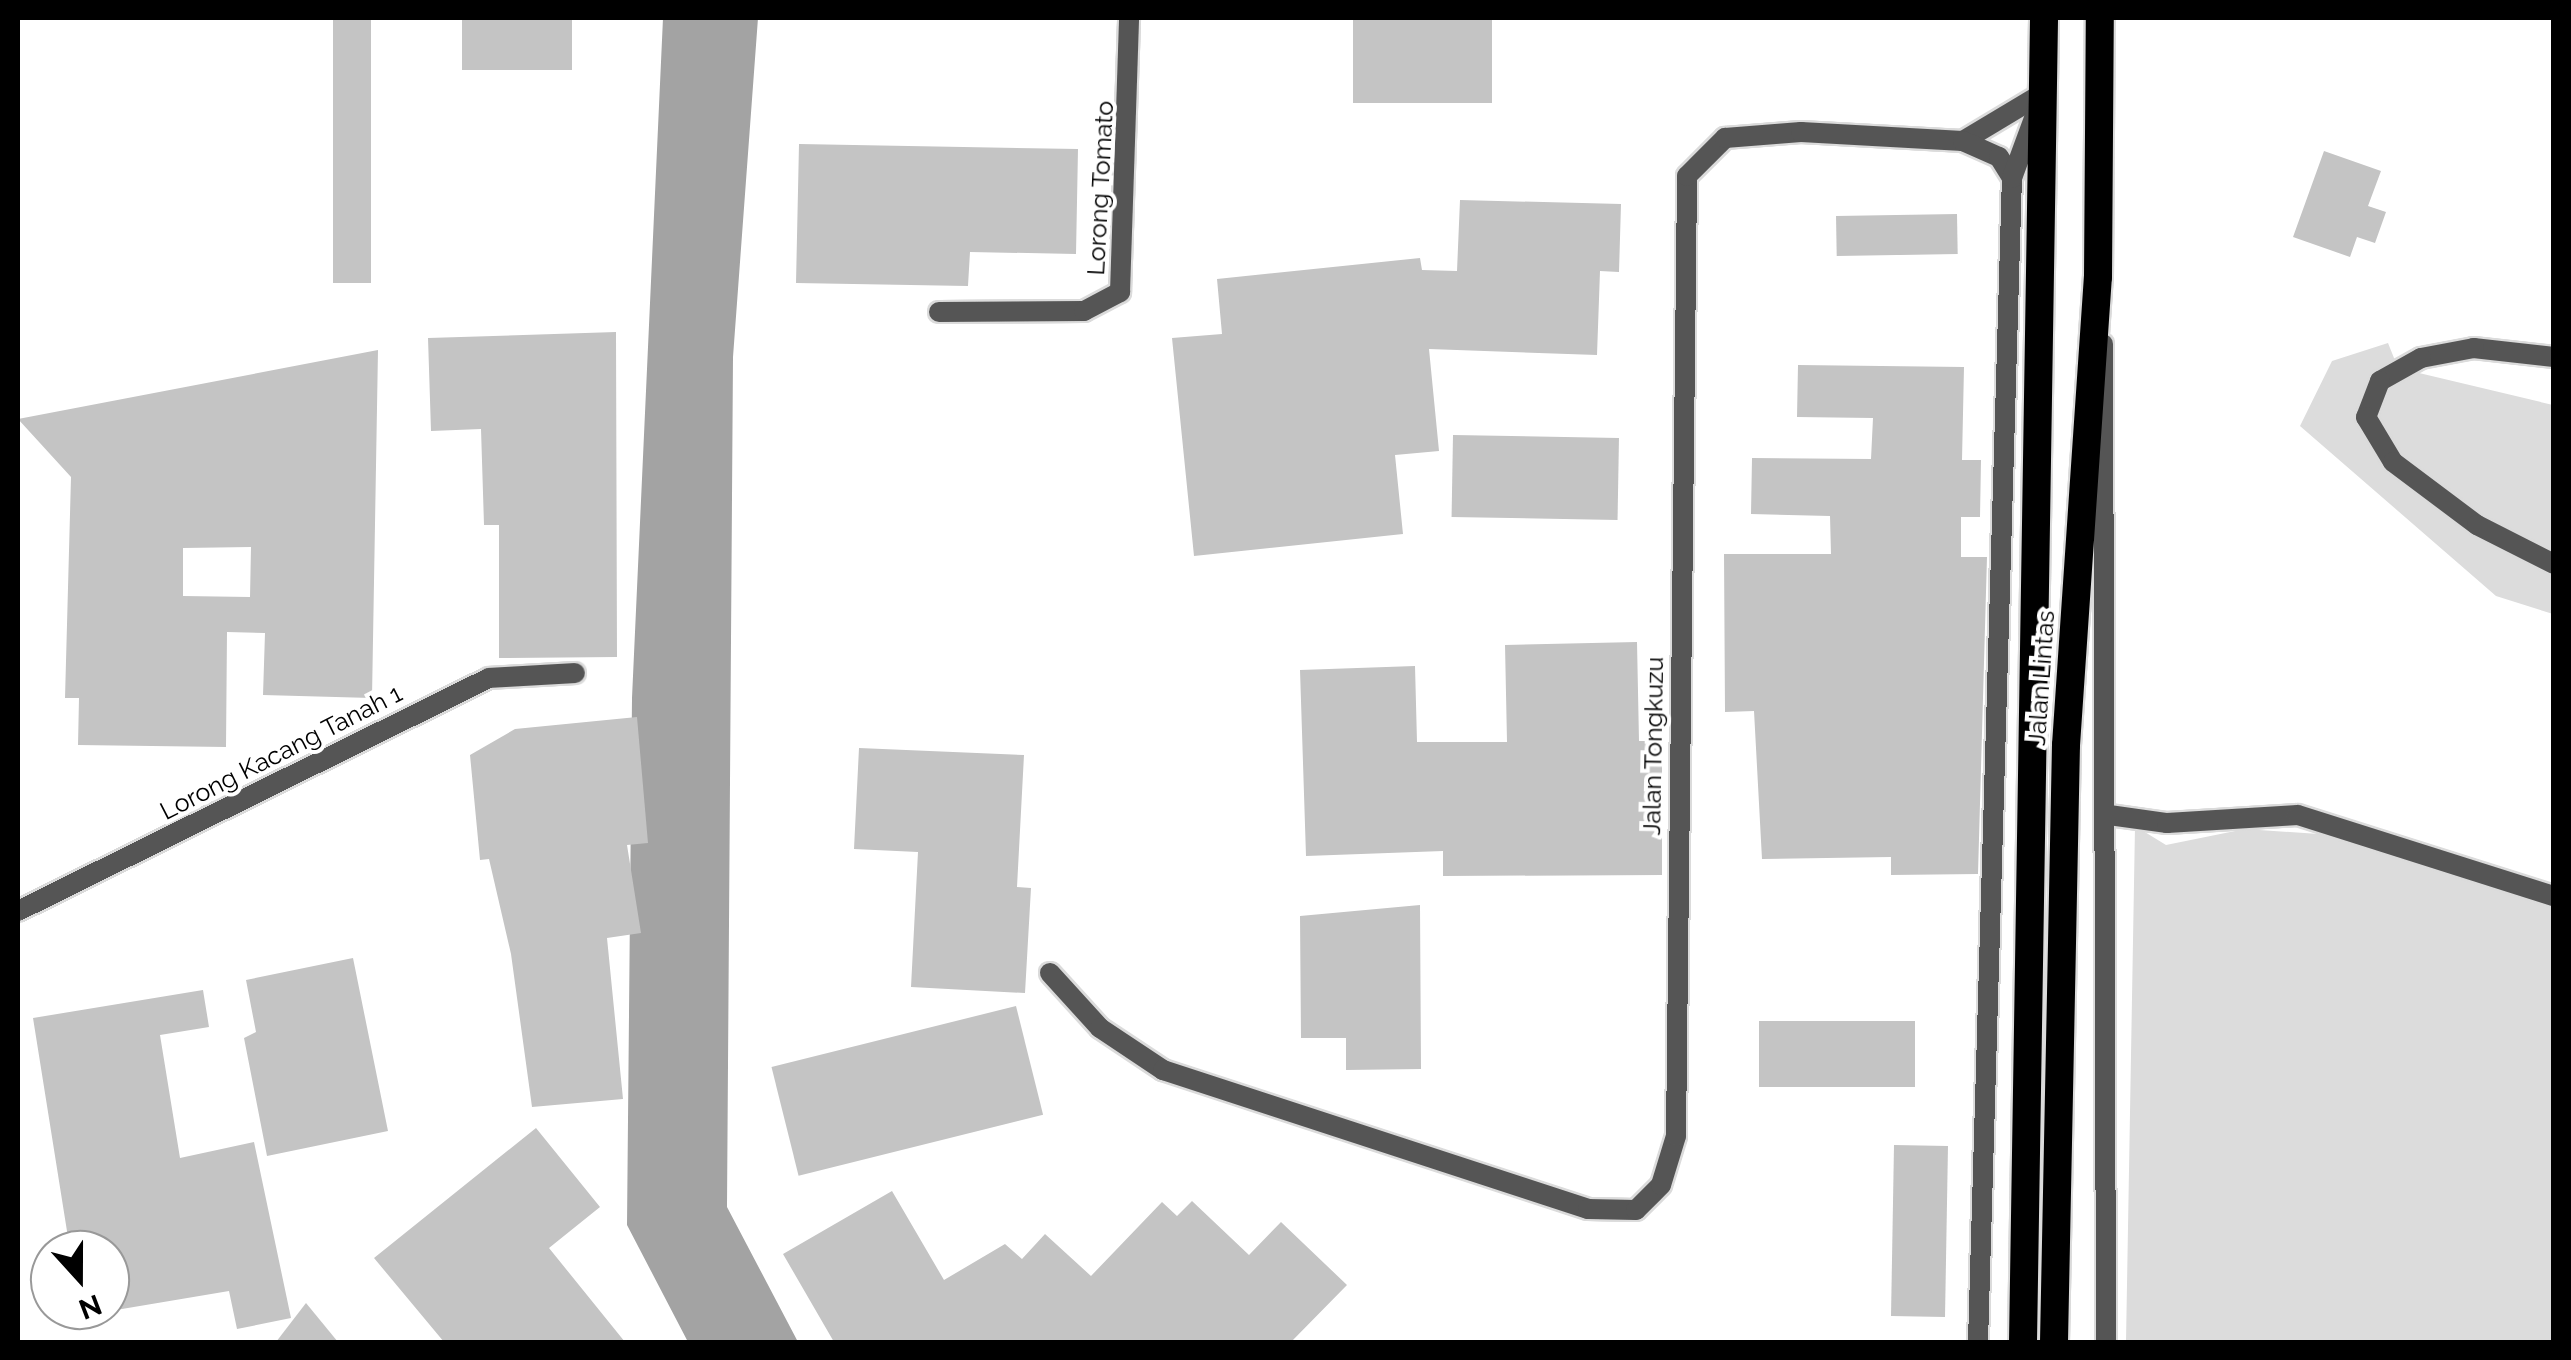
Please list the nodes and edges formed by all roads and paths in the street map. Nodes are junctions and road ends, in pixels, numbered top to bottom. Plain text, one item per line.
1 (1129, 18) edge
2 (2044, 18) edge
3 (2100, 18) edge
4 (2043, 93) junction
5 (1963, 141) junction
6 (2012, 178) junction
7 (2098, 277) junction
8 (939, 312) dead end
9 (2554, 357) edge
10 (2554, 564) edge
11 (575, 673) dead end
12 (2110, 816) junction
13 (2554, 896) edge
14 (18, 911) edge
15 (1050, 972) dead end
16 (1978, 1342) edge
17 (2024, 1342) edge
18 (2054, 1342) edge
19 (2106, 1342) edge

1 - 8 street, Lorong Tomato
2 - 4 highway, Jalan Lintas
3 - 7 highway, Jalan Lintas
4 - 5 street
4 - 6 street
4 - 17 highway, Jalan Lintas
5 - 6 street, Jalan Tongkuzu
5 - 15 street, Jalan Tongkuzu
6 - 16 street
7 - 12 street
7 - 18 highway, Jalan Lintas
9 - 10 street
11 - 14 street, Lorong Kacang Tanah 1
12 - 13 street
12 - 19 street

